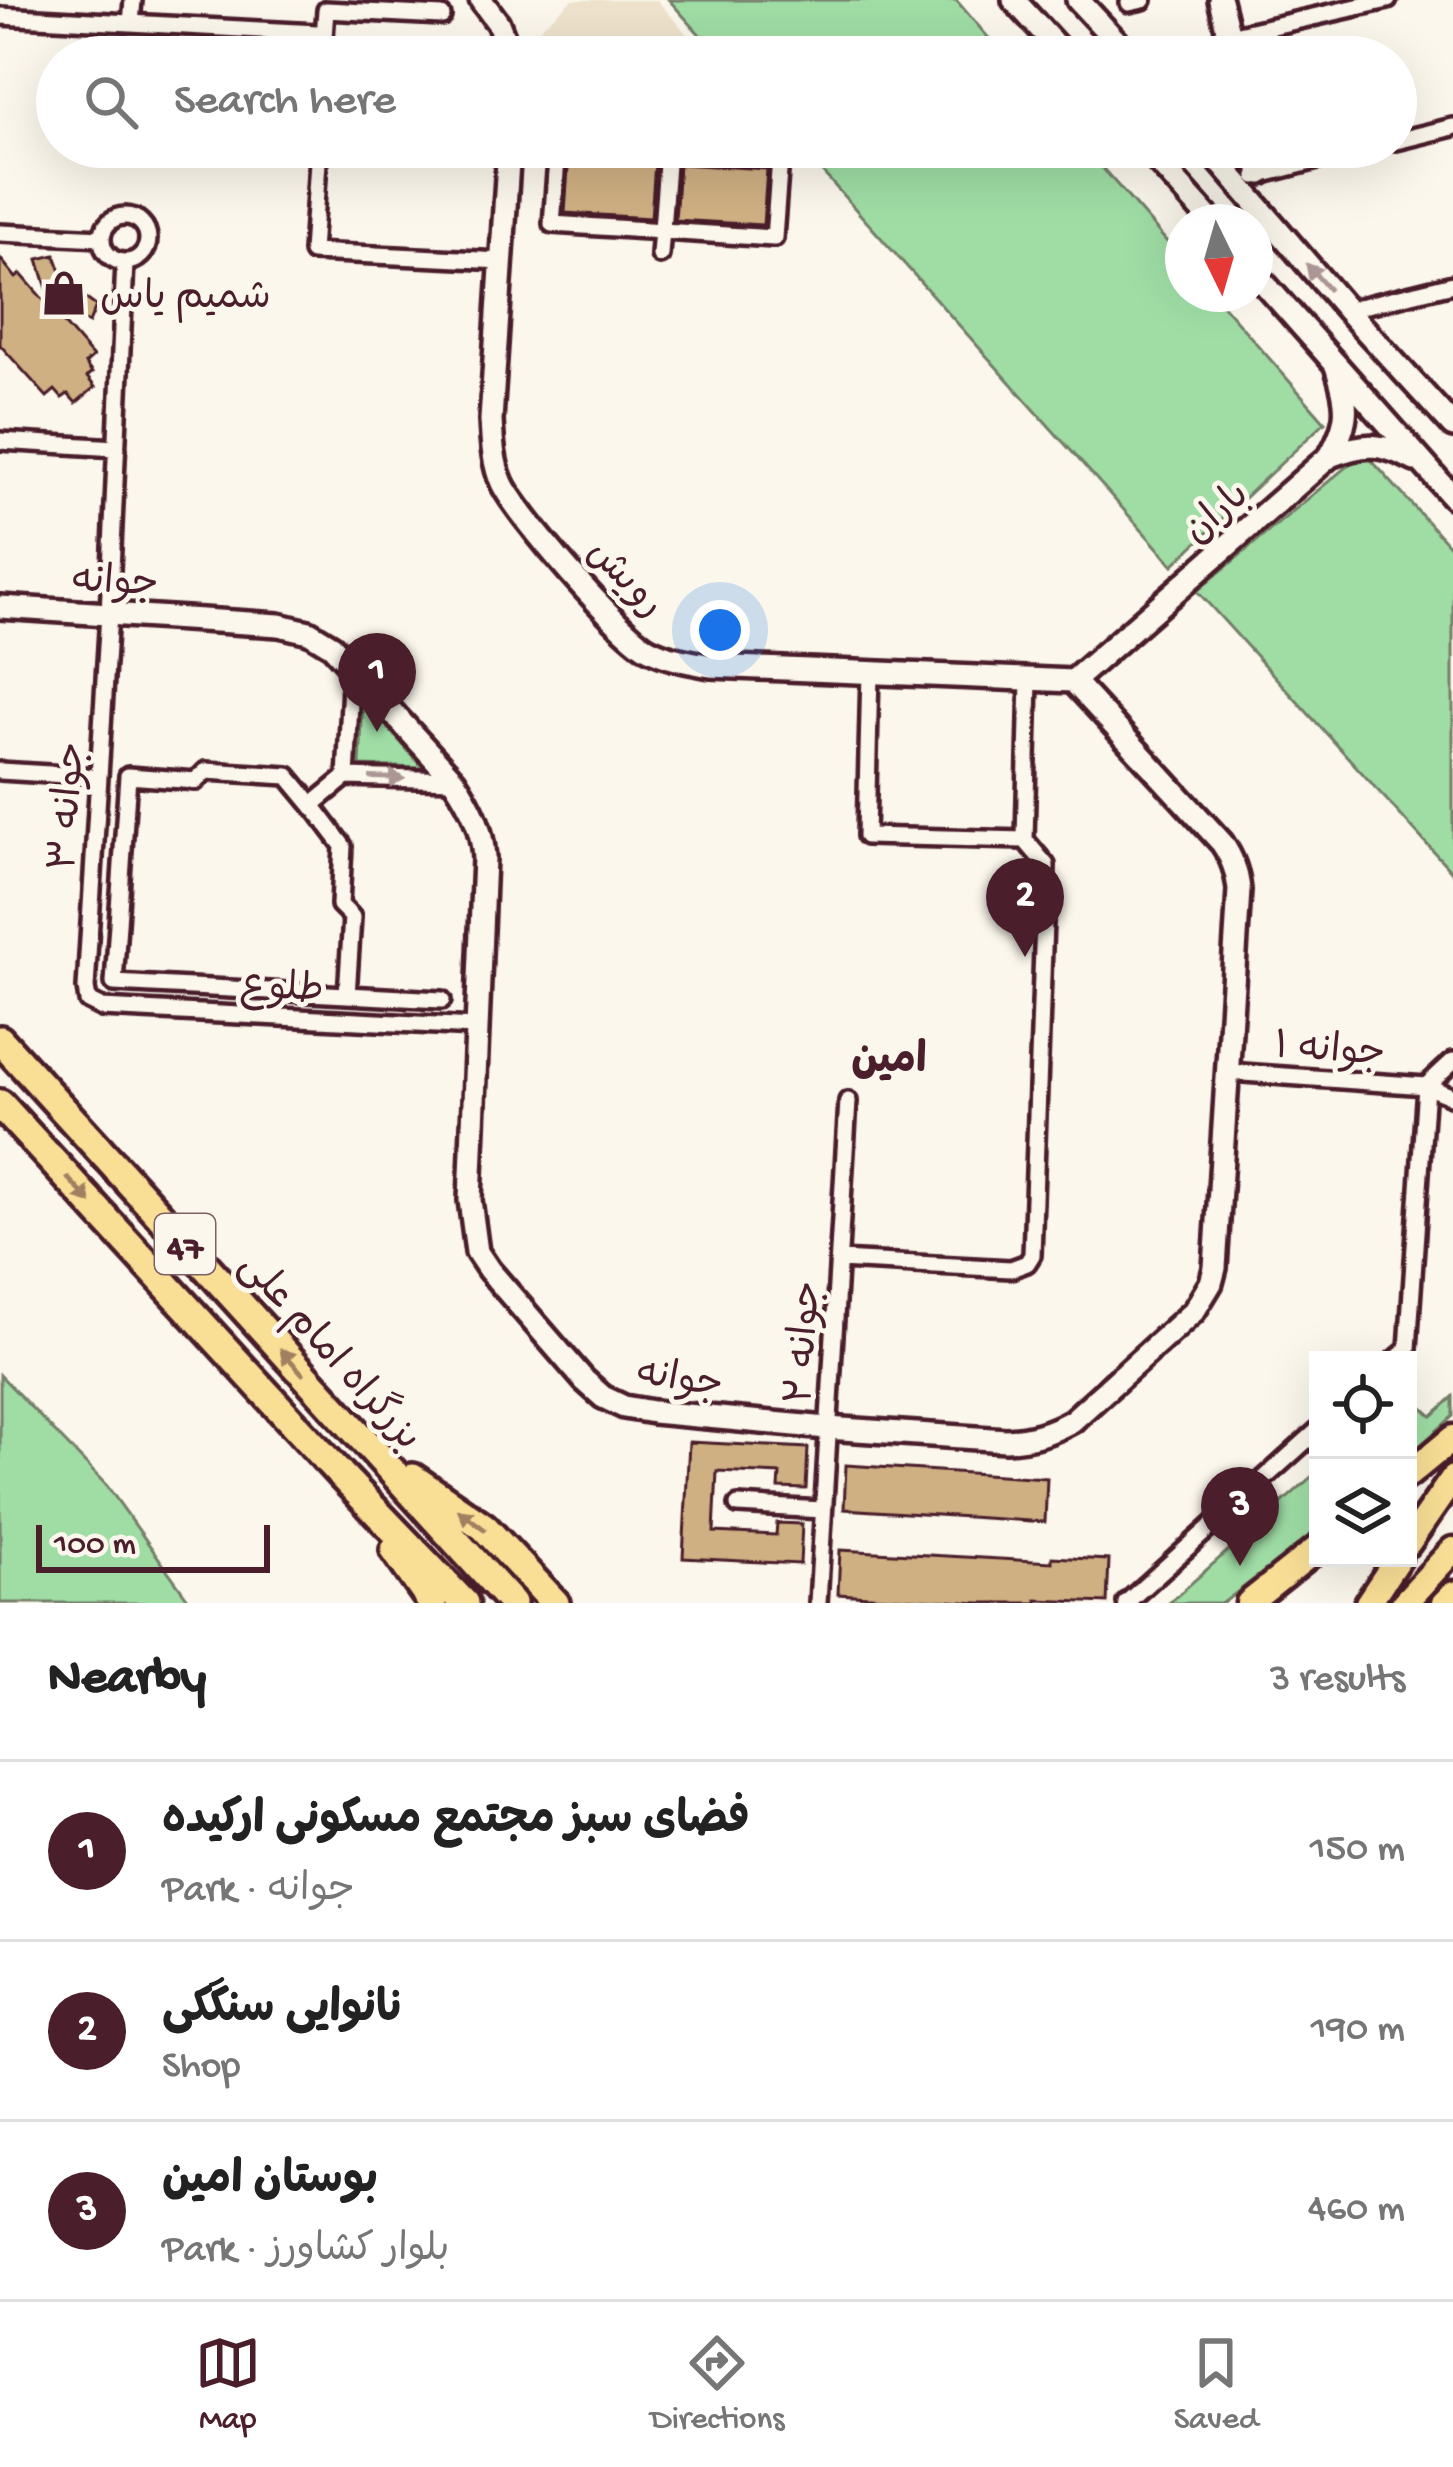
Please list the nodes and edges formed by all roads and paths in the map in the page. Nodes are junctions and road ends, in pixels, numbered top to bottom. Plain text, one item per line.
1 (133, 0) edge
2 (481, 0) edge
3 (1014, 0) edge
4 (1220, 0) edge
5 (1388, 0) edge
6 (1043, 4) dead end
7 (1078, 4) edge
8 (0, 16) edge
9 (442, 16) dead end
10 (131, 23) junction
11 (322, 36) edge
12 (323, 36) edge
13 (503, 36) edge
14 (1046, 36) edge
15 (1052, 36) edge
16 (1111, 36) edge
17 (1229, 36) edge
18 (1265, 36) edge
19 (1453, 127) edge
20 (1417, 136) edge
21 (318, 168) edge
22 (508, 168) edge
23 (556, 168) edge
24 (667, 168) edge
25 (779, 168) edge
26 (1164, 168) edge
27 (1224, 168) edge
28 (1260, 168) edge
29 (1282, 168) edge
30 (1261, 173) junction
31 (1240, 187) junction
32 (1196, 204) edge
33 (662, 230) junction
34 (0, 233) edge
35 (102, 238) junction
36 (660, 254) dead end
37 (502, 260) junction
38 (125, 262) junction
39 (1453, 284) edge
40 (1273, 293) edge
41 (1347, 310) junction
42 (1336, 367) junction
43 (1451, 420) edge
44 (0, 441) edge
45 (117, 448) junction
46 (1330, 456) junction
47 (1423, 464) junction
48 (1453, 496) edge
49 (0, 608) edge
50 (109, 614) junction
51 (352, 667) junction
52 (870, 672) junction
53 (1029, 679) junction
54 (1073, 681) junction
55 (0, 771) edge
56 (99, 777) junction
57 (346, 777) junction
58 (454, 780) junction
59 (312, 805) junction
60 (1024, 840) junction
61 (347, 995) junction
62 (442, 1000) dead end
63 (88, 1001) joint
64 (475, 1027) junction
65 (0, 1040) edge
66 (1453, 1060) edge
67 (1229, 1072) junction
68 (1426, 1086) junction
69 (1453, 1097) edge
70 (848, 1101) dead end
71 (0, 1104) edge
72 (839, 1260) junction
73 (1405, 1351) edge
74 (827, 1428) junction
75 (1309, 1438) edge
76 (1453, 1438) edge
77 (370, 1449) junction
78 (1417, 1468) edge
79 (340, 1474) junction
80 (1453, 1478) edge
81 (739, 1505) dead end
82 (822, 1510) junction
83 (1417, 1530) edge
84 (1453, 1550) edge
85 (1309, 1555) edge
86 (1392, 1567) edge
87 (1453, 1594) edge
88 (432, 1603) edge
89 (464, 1603) edge
90 (512, 1603) edge
91 (555, 1603) edge
92 (818, 1603) edge
93 (1126, 1603) edge
94 (1249, 1603) edge
95 (1368, 1603) edge
96 (1404, 1603) edge
97 (1444, 1603) edge

1 - 10 street
2 - 13 street
3 - 14 street
4 - 17 street
5 - 18 street
6 - 15 street
7 - 16 street
8 - 10 street
9 - 12 street
10 - 11 street
19 - 20 street
21 - 37 street
22 - 37 street, رویش
23 - 33 street
24 - 33 street
25 - 33 street
26 - 32 street
27 - 31 street
28 - 30 street
29 - 30 street
30 - 31 street
41 -> 31 street
33 - 36 street
34 - 35 street
35 - 38 street
35 - 38 street
37 - 52 street, رویش
38 - 45 street, جوانه ۳
39 - 41 street
40 - 42 street
41 - 43 street
42 - 46 street
42 - 47 street
44 - 45 street
45 - 50 street, جوانه ۳
46 - 47 street
46 - 54 street, باران
47 - 48 street
49 - 50 street, جوانه
50 - 51 street, جوانه
50 - 56 street, جوانه ۳
51 - 57 street
51 - 58 street, جوانه
52 - 53 street, رویش
52 - 60 street
53 - 54 street, رویش
53 - 60 street
54 - 67 street, جوانه
55 - 56 street
56 - 63 street, جوانه ۳
57 -> 58 street
57 - 59 street
58 - 64 street, جوانه
59 - 61 street
59 - 61 street
60 - 72 street
61 - 62 street
63 - 64 street, طلوع
64 - 74 street, جوانه
77 -> 65 highway, بزرگراه امام علی / 47
66 - 68 street
67 - 68 street, جوانه ۱
67 - 74 street, جوانه
68 - 69 street, جوانه ۱
68 - 73 street
70 - 72 street, جوانه ۲
71 -> 79 highway, بزرگراه امام علی / 47
72 - 74 street, جوانه ۲
74 - 82 street, جوانه ۲
75 - 93 street
76 - 78 main road
77 - 90 highway, بزرگراه امام علی / 47
91 -> 77 highway
79 - 88 highway
79 - 89 highway, بزرگراه امام علی / 47
80 - 83 main road
81 - 82 street
82 - 92 street, جوانه ۲
84 - 96 main road
85 - 94 main road
86 - 95 main road
87 - 97 main road

